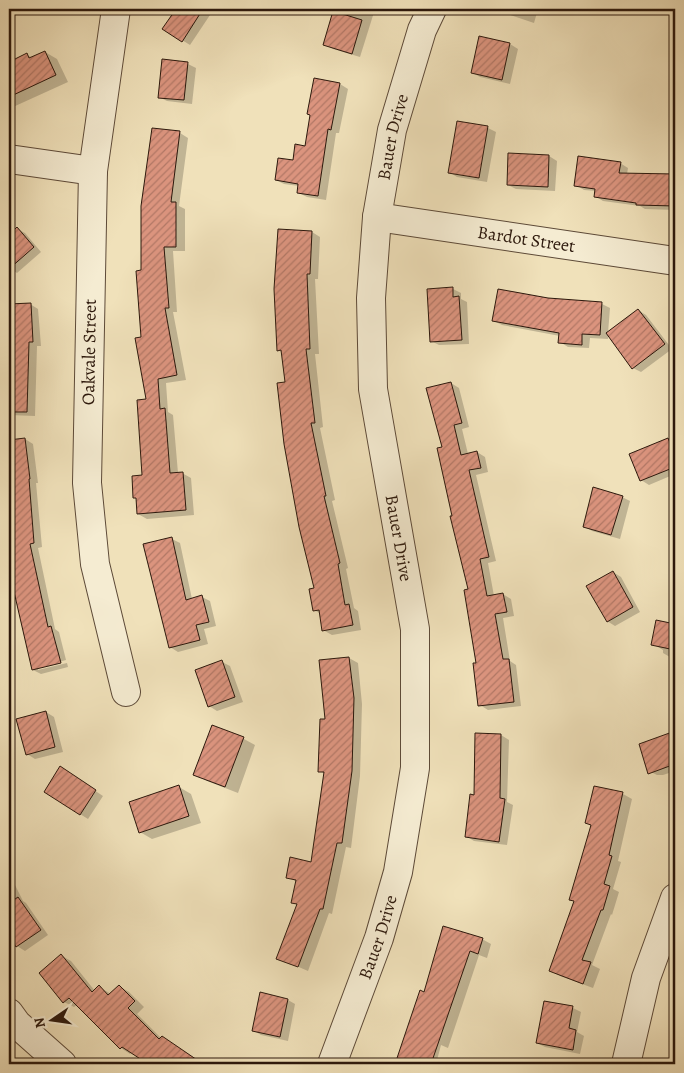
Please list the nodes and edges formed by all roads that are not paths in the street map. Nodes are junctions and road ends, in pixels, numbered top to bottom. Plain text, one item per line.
1 (116, 9) edge
2 (432, 9) edge
3 (9, 158) edge
4 (93, 171) junction
5 (377, 217) junction
6 (675, 262) edge
7 (126, 692) dead end
8 (675, 898) edge
9 (9, 1013) edge
10 (62, 1064) edge
11 (332, 1064) edge
12 (626, 1064) edge

1 - 4 street, Oakvale Street
2 - 5 street, Bauer Drive
3 - 4 street
4 - 7 street, Oakvale Street
5 - 6 street, Bardot Street
5 - 11 street, Bauer Drive
8 - 12 street
9 - 10 street

